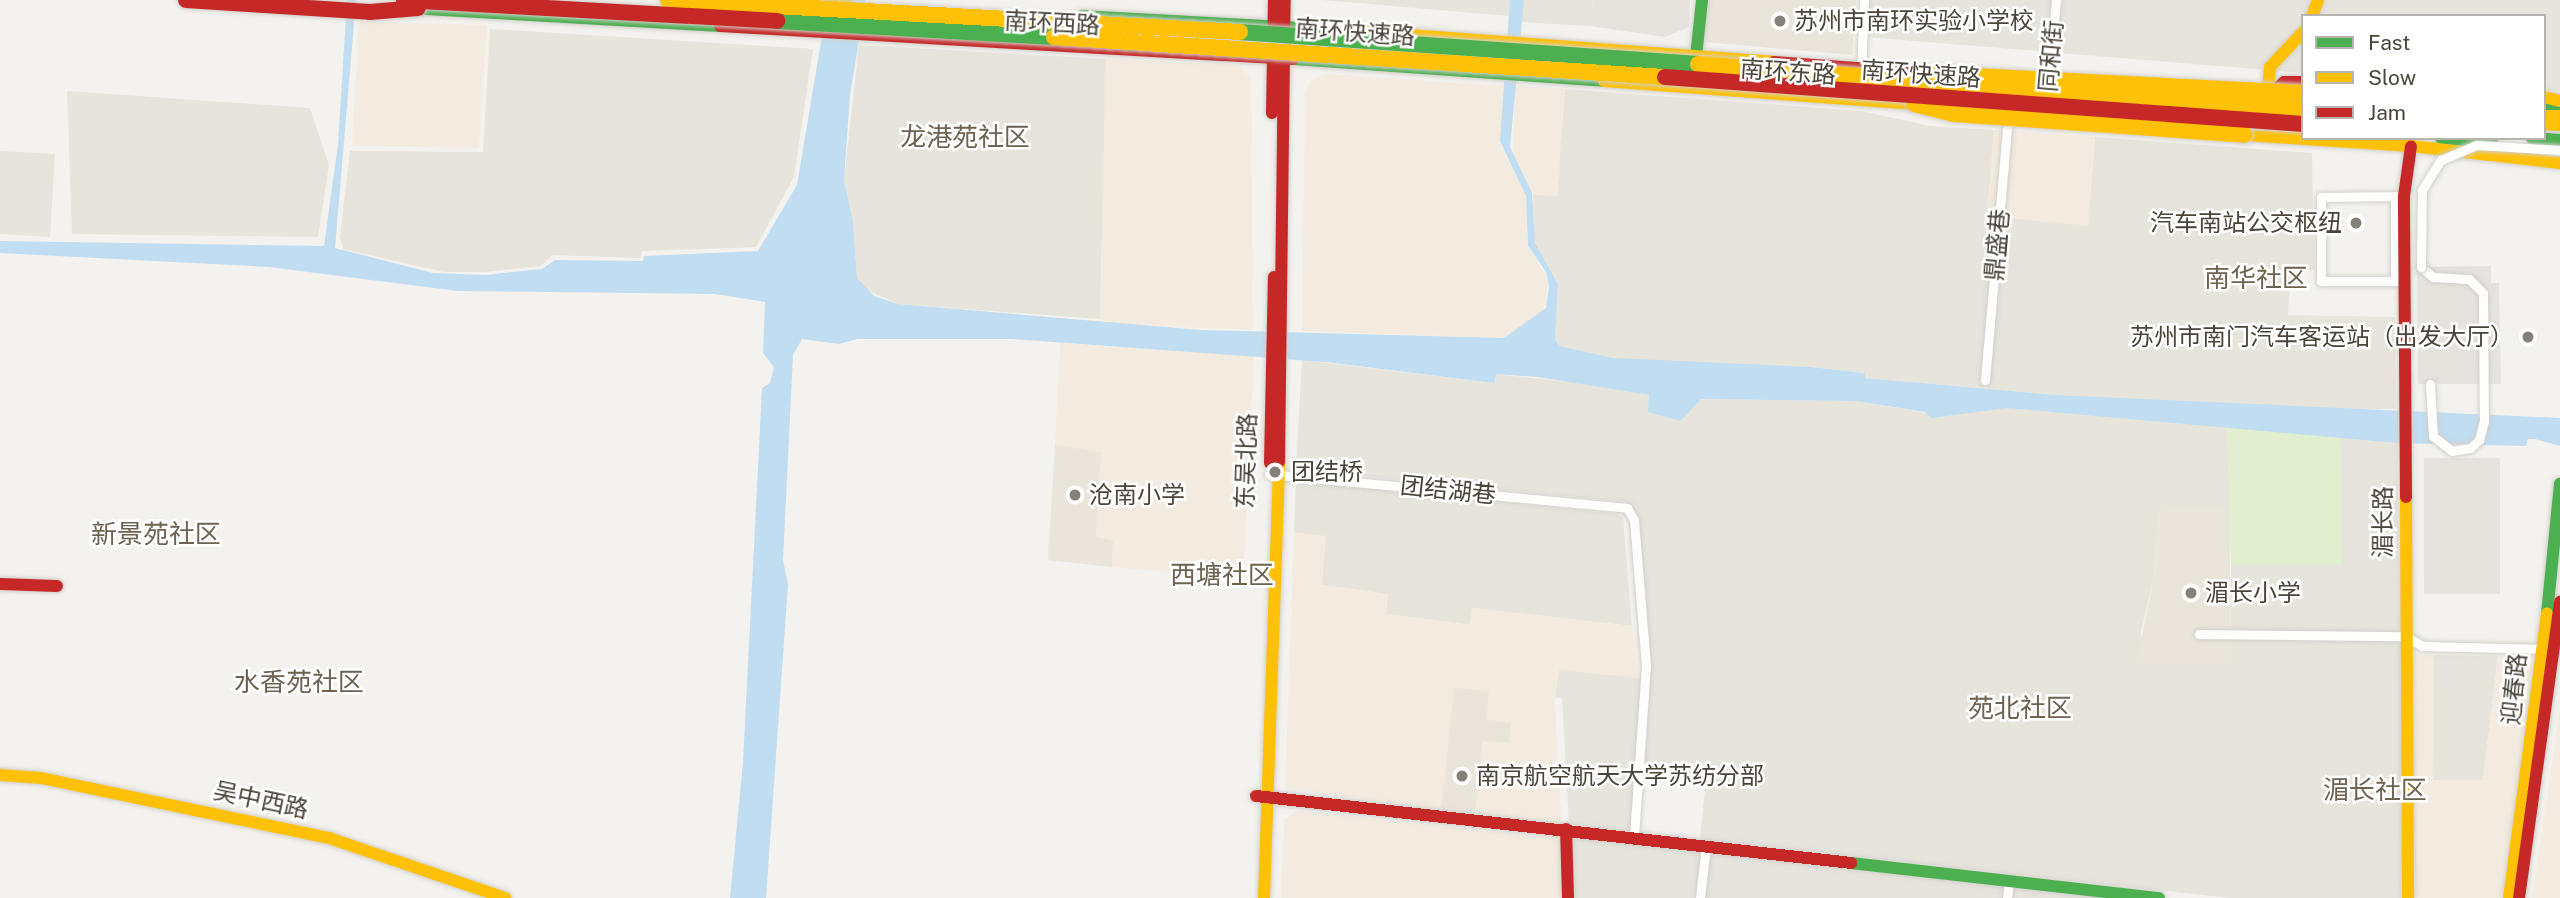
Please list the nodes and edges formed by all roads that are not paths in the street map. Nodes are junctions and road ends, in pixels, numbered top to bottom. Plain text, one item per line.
1 (186, 0) edge
2 (285, 0) edge
3 (404, 0) edge
4 (668, 0) edge
5 (808, 0) edge
6 (1273, 0) edge
7 (1286, 0) edge
8 (1702, 0) edge
9 (1864, 0) edge
10 (2056, 0) edge
11 (820, 1) edge
12 (463, 4) junction
13 (527, 8) edge
14 (1278, 26) junction
15 (2301, 34) edge
16 (1697, 56) junction
17 (1276, 58) junction
18 (2048, 82) junction
19 (2301, 82) edge
20 (1864, 84) junction
21 (1693, 88) junction
22 (2301, 93) edge
23 (2267, 98) junction
24 (2301, 100) edge
25 (2301, 108) edge
26 (2008, 110) junction
27 (2046, 112) junction
28 (2114, 117) junction
29 (2264, 126) junction
30 (2301, 126) edge
31 (2301, 126) edge
32 (2301, 139) edge
33 (2320, 140) edge
34 (2463, 140) edge
35 (2411, 146) junction
36 (2560, 149) edge
37 (2560, 163) edge
38 (2400, 197) junction
39 (1985, 380) dead end
40 (2430, 384) dead end
41 (1274, 474) junction
42 (2560, 484) edge
43 (0, 584) edge
44 (57, 586) dead end
45 (2560, 602) edge
46 (2199, 634) dead end
47 (2405, 636) junction
48 (2548, 649) junction
49 (0, 775) edge
50 (0, 783) edge
51 (1261, 797) junction
52 (1566, 829) junction
53 (1634, 837) junction
54 (1706, 845) junction
55 (2009, 881) junction
56 (462, 891) edge
57 (481, 898) edge
58 (505, 898) edge
59 (1254, 898) edge
60 (1264, 898) edge
61 (1568, 898) edge
62 (1700, 898) edge
63 (2007, 898) edge
64 (2159, 898) edge
65 (2408, 898) edge
66 (2509, 898) edge
67 (2519, 898) edge

1 - 12 main road, bridge
2 - 13 main road, 南环西路
3 - 12 main road, 南环快速路, bridge
4 - 20 main road, 南环快速路, bridge
5 - 11 main road, 南环西路
6 - 14 main road
7 - 14 main road
8 - 16 main road
9 - 20 street
10 - 18 street, 同和街
11 - 14 main road, 南环西路
12 - 20 main road, 南环快速路, bridge
13 - 17 main road, 南环西路
14 - 16 main road, 南环东路
14 - 17 main road, 东吴北路
15 - 23 main road
16 - 20 main road, 南环东路
16 - 21 main road
17 - 21 main road, 南环东路
17 - 41 main road, 东吴北路
18 - 20 main road, 南环东路
18 - 23 main road, 南环东路
18 - 27 street, 同和街
19 - 23 main road
20 - 21 main road, 南环东路
20 - 22 main road, bridge
20 - 25 main road, 南环快速路, bridge
20 - 26 main road, 南环东路
20 - 30 main road, 南环快速路, bridge
20 - 32 main road, bridge
23 - 24 main road, 南环东路
23 - 29 main road
26 - 27 main road, 南环东路
26 - 39 street, 鼎盛巷
27 - 28 main road, 南环东路
28 - 29 main road, 南环东路
28 - 35 main road
29 - 31 main road, 南环东路
33 - 35 main road, bridge
34 - 36 main road
35 - 37 main road
35 - 38 main road, 湄长路
36 - 40 street, bridge
38 - 38 street
38 - 47 main road, 湄长路
41 - 51 main road, 东吴北路
41 - 53 street, 团结湖巷
42 - 48 main road, 迎春路
43 - 44 main road
45 - 48 main road, 迎春路
46 - 47 street
47 - 48 street
47 - 65 main road, 湄长路
48 - 66 main road, 迎春路
48 - 67 main road, 迎春路
49 - 56 main road, 吴中西路
50 - 56 main road, 吴中西路
51 - 52 main road
51 - 59 main road, 东吴北路
51 - 60 main road, 东吴北路
52 - 53 main road
52 - 61 main road
53 - 54 main road
54 - 55 main road
54 - 62 street
55 - 63 street
55 - 64 main road
56 - 57 main road, 吴中西路
56 - 58 main road, 吴中西路

